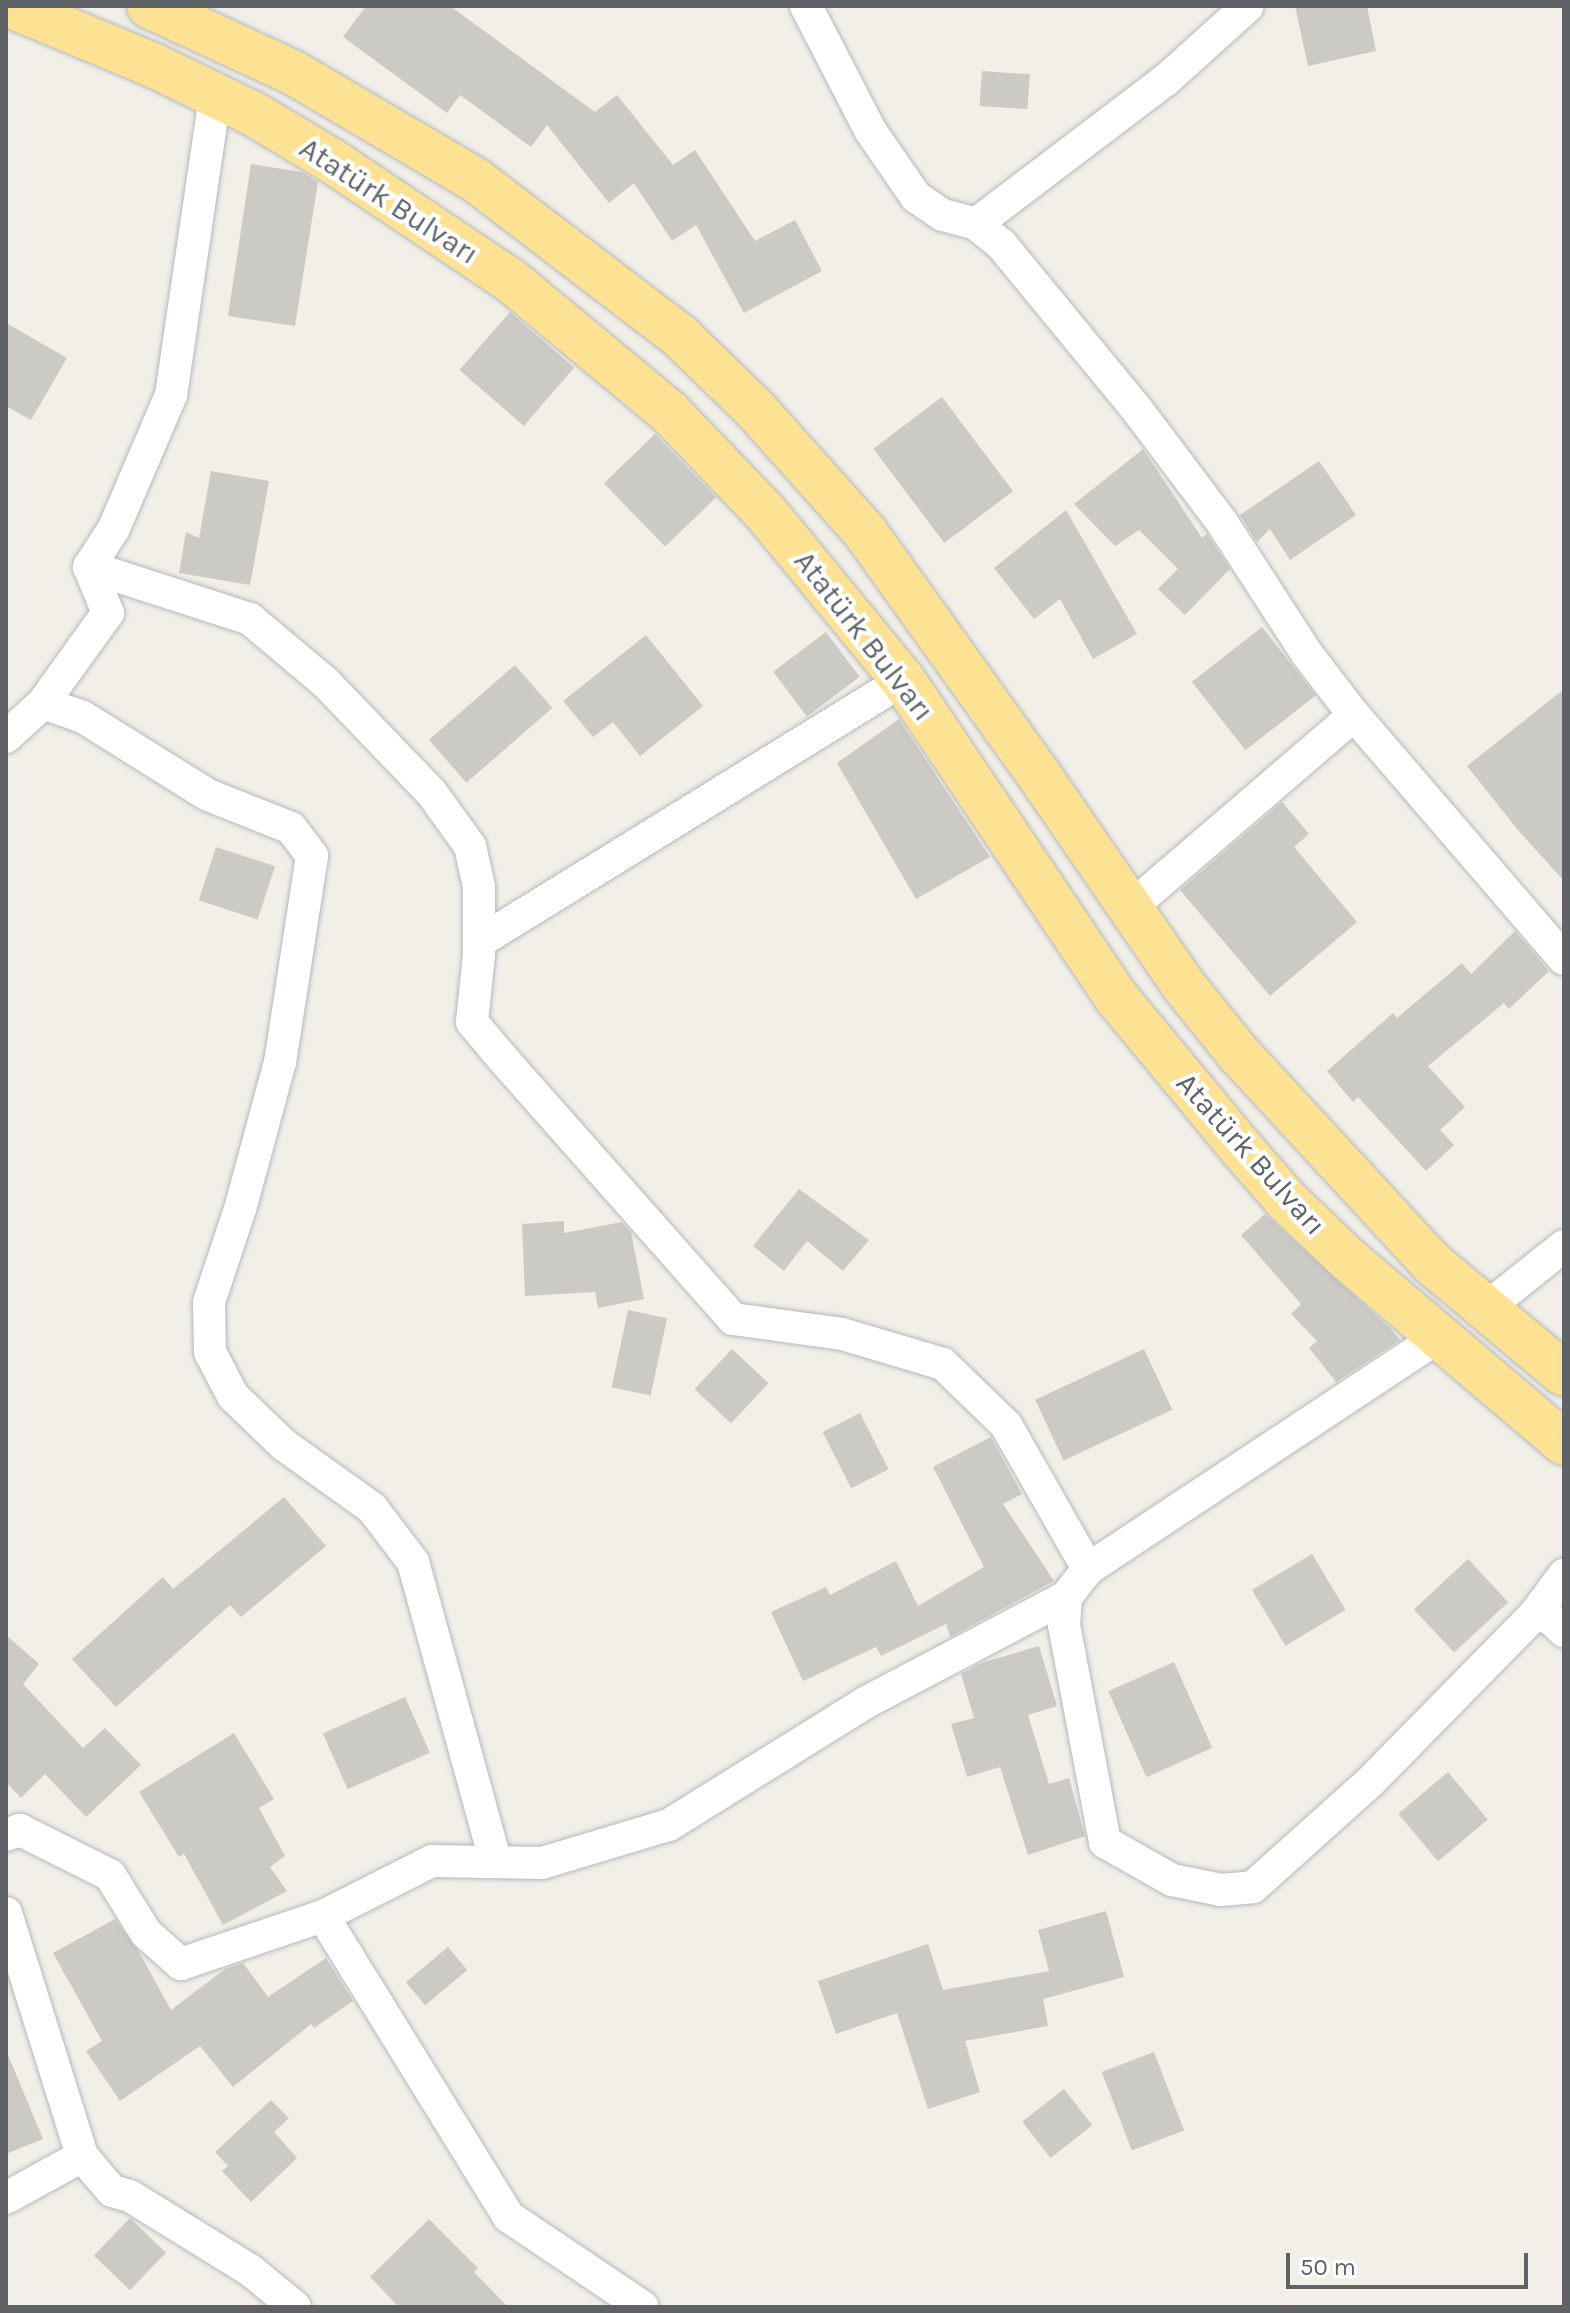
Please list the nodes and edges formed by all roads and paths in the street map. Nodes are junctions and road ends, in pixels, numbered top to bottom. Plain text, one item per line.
1 (11, 6) edge
2 (149, 6) edge
3 (806, 6) edge
4 (1248, 6) edge
5 (210, 18) edge
6 (215, 98) junction
7 (976, 224) junction
8 (89, 567) junction
9 (903, 680) junction
10 (43, 703) junction
11 (1354, 715) junction
12 (6, 737) edge
13 (1131, 907) junction
14 (479, 942) junction
15 (1564, 959) edge
16 (1564, 1246) edge
17 (1485, 1309) junction
18 (1437, 1338) junction
19 (1564, 1374) edge
20 (1564, 1443) edge
21 (1088, 1569) junction
22 (1564, 1575) edge
23 (1066, 1597) junction
24 (1535, 1614) junction
25 (1564, 1631) edge
26 (6, 1835) edge
27 (495, 1860) junction
28 (6, 1913) edge
29 (323, 1916) junction
30 (82, 2156) junction
31 (6, 2198) edge
32 (295, 2307) edge
33 (643, 2307) edge

1 - 6 highway, Atatürk Bulvarı
2 - 5 highway, Atatürk Bulvarı
3 - 7 street
4 - 7 street
5 - 13 highway, Atatürk Bulvarı
6 - 8 street
6 - 9 highway, Atatürk Bulvarı
7 - 11 street
8 - 10 street
8 - 14 street
9 - 14 street
9 - 18 highway, Atatürk Bulvarı
10 - 12 street
10 - 27 street
11 - 13 street
11 - 15 street
13 - 17 highway, Atatürk Bulvarı
14 - 21 street
16 - 17 street
17 - 18 highway
17 - 19 highway, Atatürk Bulvarı
18 - 20 highway, Atatürk Bulvarı
18 - 21 street
21 - 23 street
22 - 24 street
23 - 24 street
23 - 27 street
24 - 25 street
26 - 29 street
27 - 29 street
28 - 30 street
29 - 33 street
30 - 31 street
30 - 32 street

